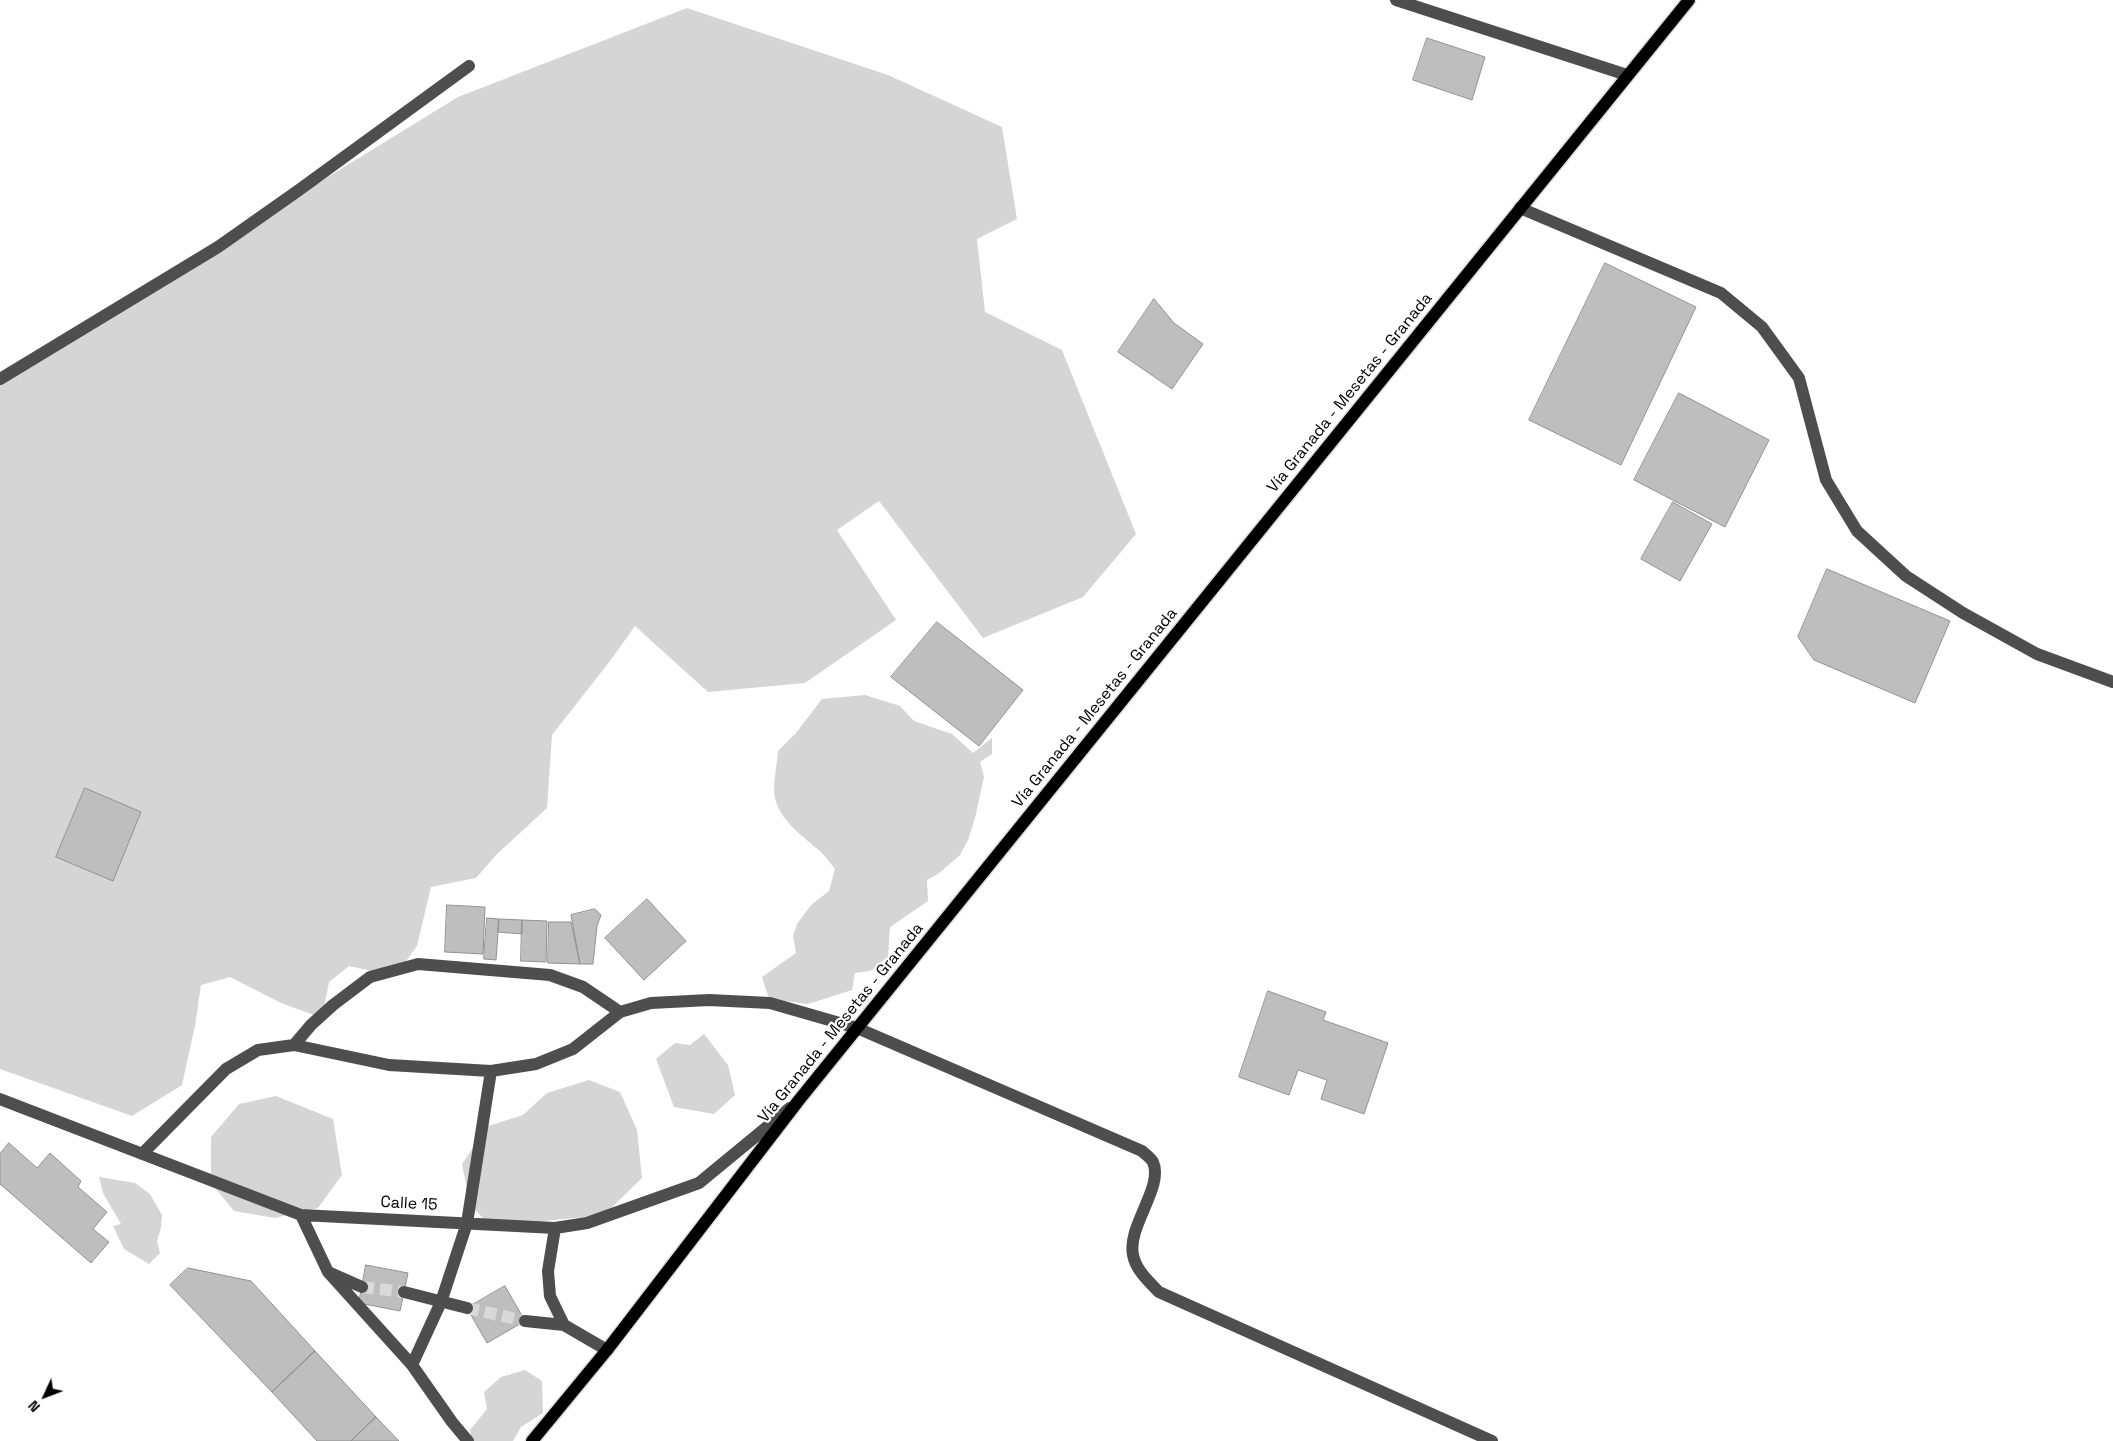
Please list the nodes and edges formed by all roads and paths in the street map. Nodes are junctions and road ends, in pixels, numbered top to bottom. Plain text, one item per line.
1 (1396, 0) edge
2 (1689, 0) edge
3 (469, 66) dead end
4 (1628, 75) junction
5 (1520, 208) junction
6 (0, 379) edge
7 (2113, 682) edge
8 (620, 1012) junction
9 (857, 1028) junction
10 (294, 1045) junction
11 (491, 1071) junction
12 (0, 1099) edge
13 (799, 1100) junction
14 (142, 1154) junction
15 (301, 1215) junction
16 (467, 1224) junction
17 (555, 1228) junction
18 (328, 1272) junction
19 (362, 1287) tunnel mouth
20 (404, 1292) tunnel mouth
21 (442, 1302) junction
22 (467, 1308) tunnel mouth
23 (525, 1321) tunnel mouth
24 (564, 1324) junction
25 (607, 1350) junction
26 (412, 1365) junction
27 (468, 1441) edge
28 (532, 1441) edge
29 (1492, 1441) edge

1 - 4 street
2 - 4 main road, Vía Granada - Mesetas - Granada
3 - 6 street
4 - 5 main road, Vía Granada - Mesetas - Granada
5 - 7 street
5 - 9 main road, Vía Granada - Mesetas - Granada
8 - 9 street
8 - 10 street
8 - 11 street
9 - 13 main road, Vía Granada - Mesetas - Granada
9 - 29 street
10 - 11 street
10 - 14 street
11 - 16 street
12 - 14 street, Calle 15
13 - 17 street, Calle 15
13 - 25 main road, Vía Granada - Mesetas - Granada
14 - 15 street, Calle 15
15 - 16 street, Calle 15
15 - 18 street
16 - 17 street, Calle 15
16 - 21 street
17 - 24 street
18 - 19 street
18 - 26 street
20 - 21 street
21 - 22 street
21 - 26 street
23 - 24 street
24 - 25 street
25 - 28 main road, Vía Granada - Mesetas - Granada
26 - 27 street

